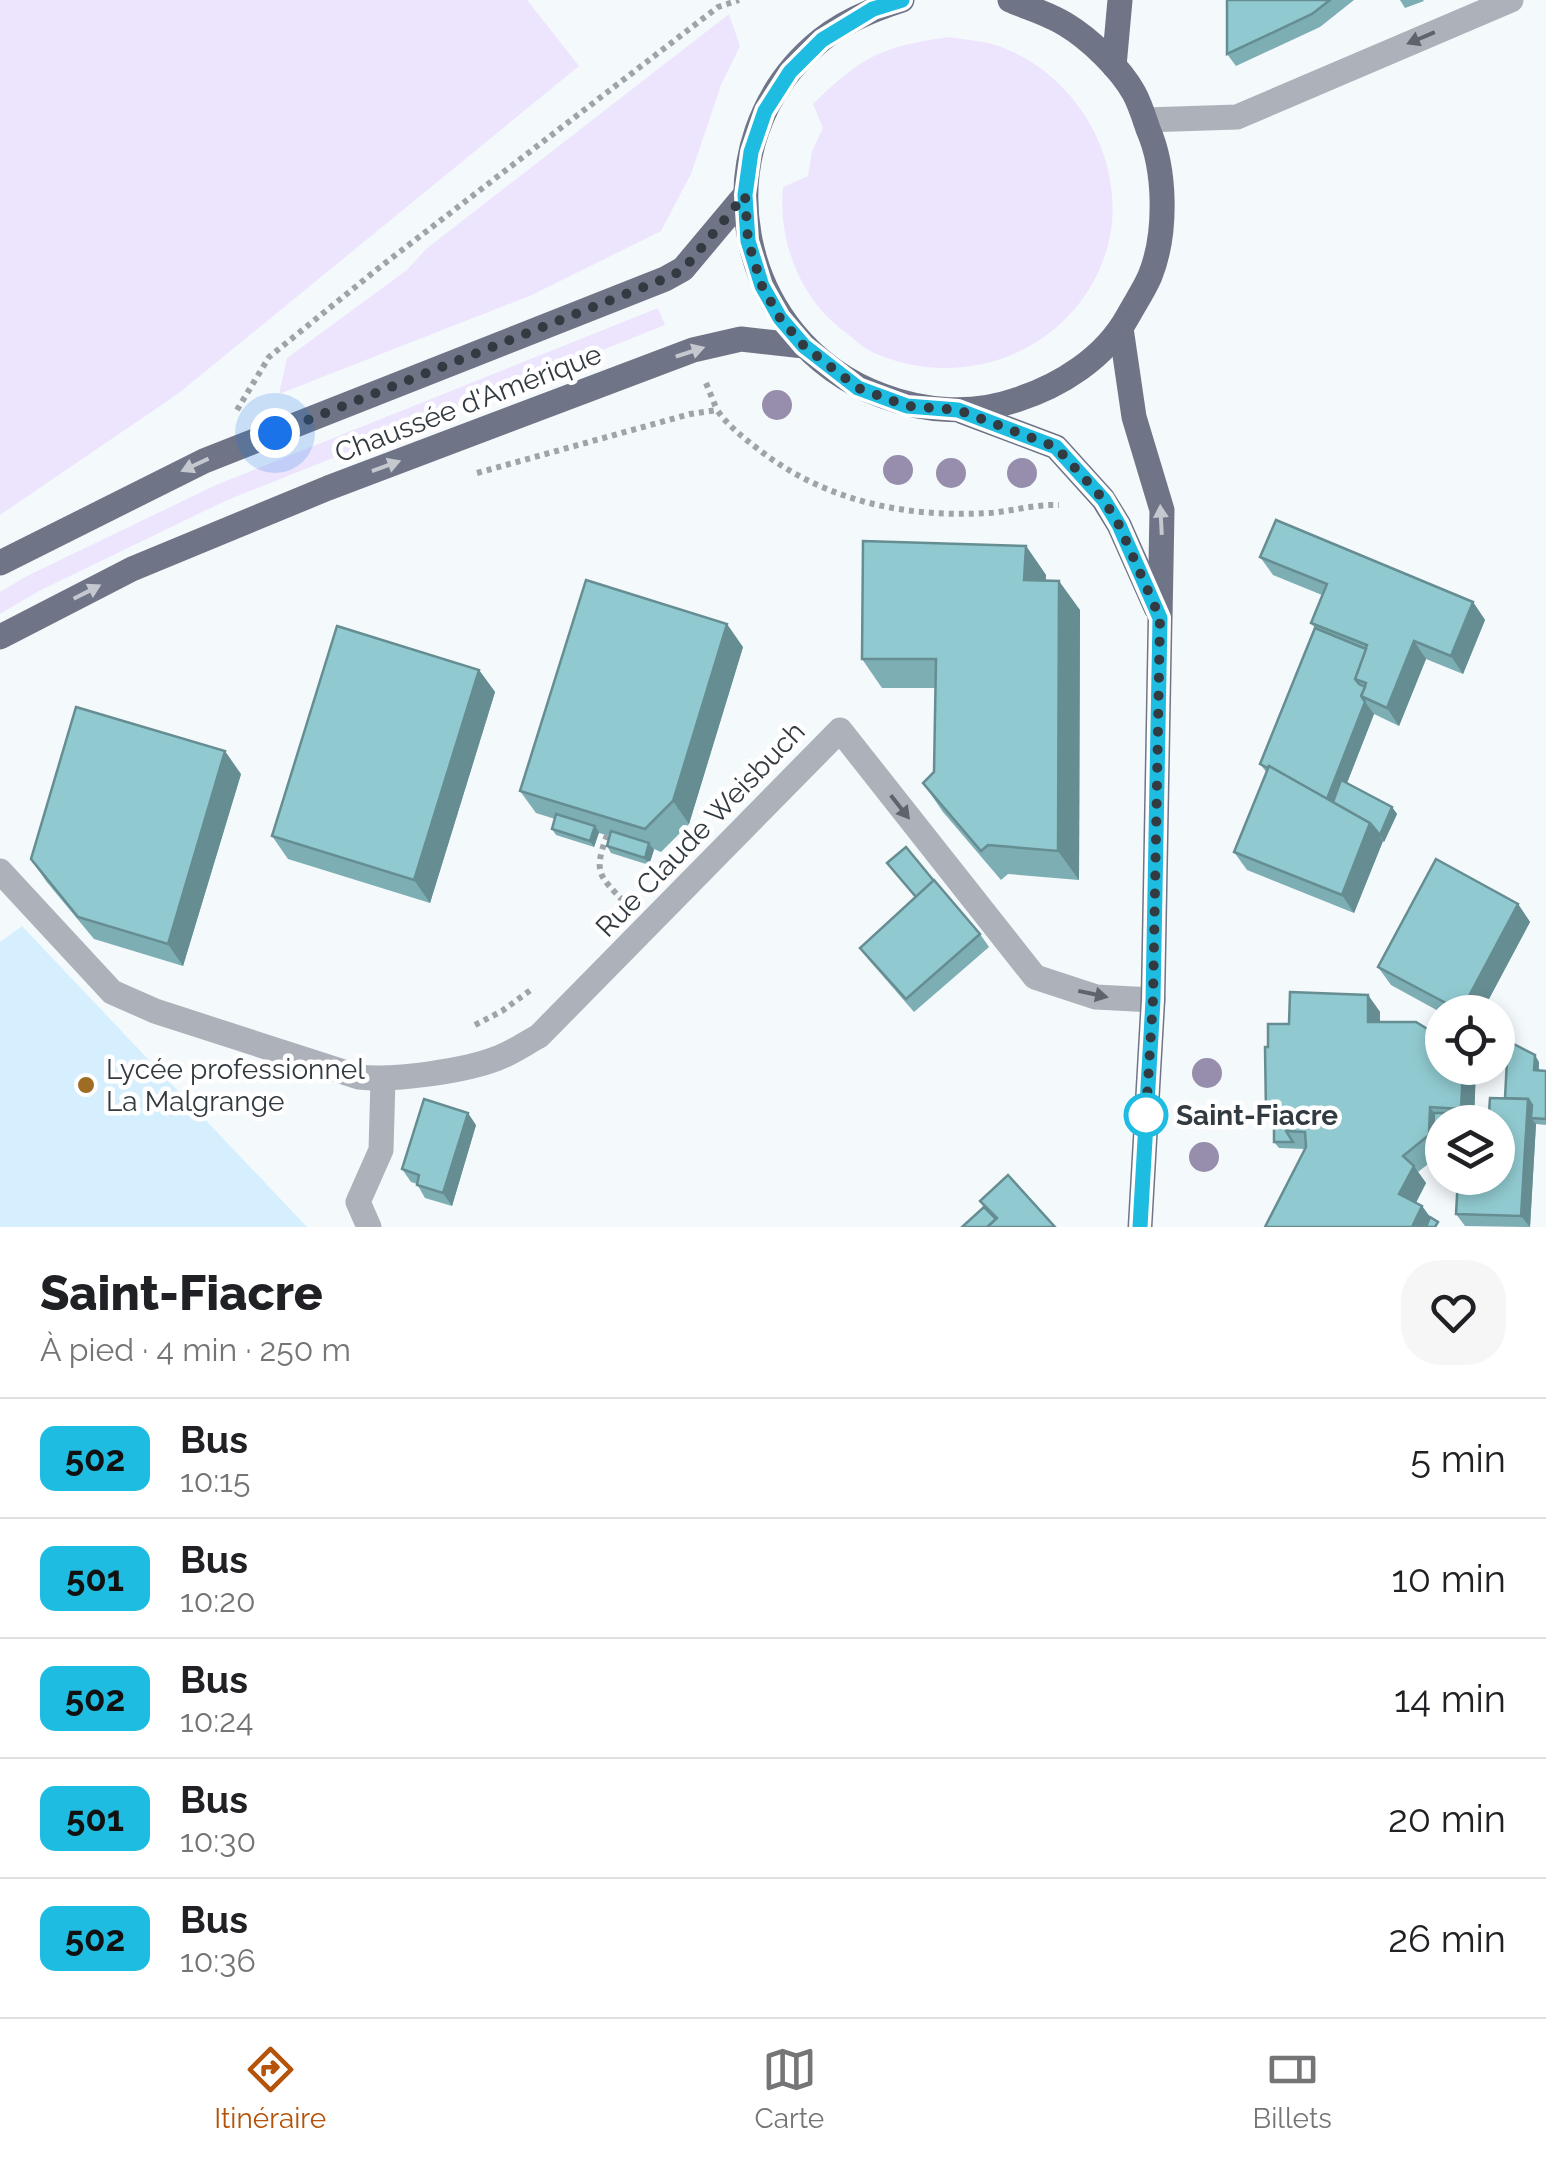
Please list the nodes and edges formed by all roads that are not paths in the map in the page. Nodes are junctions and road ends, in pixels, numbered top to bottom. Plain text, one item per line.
1 (902, 0) edge
2 (1010, 0) edge
3 (1120, 0) edge
4 (1511, 0) edge
5 (1114, 66) junction
6 (1145, 120) junction
7 (745, 195) junction
8 (1122, 328) junction
9 (804, 346) junction
10 (958, 410) junction
11 (0, 563) edge
12 (1160, 618) junction
13 (0, 637) edge
14 (0, 872) edge
15 (1153, 1000) junction
16 (383, 1080) junction
17 (369, 1227) edge
18 (1140, 1227) edge

1 - 7 main road
2 - 5 main road
3 - 5 main road
4 -> 6 street
5 - 6 main road
6 - 8 main road
7 - 9 main road
7 -> 11 main road, Chaussée d'Amérique
8 - 10 main road
12 -> 8 main road
9 - 10 main road
13 -> 9 main road, Chaussée d'Amérique
10 - 12 main road
12 - 15 main road
14 - 16 street, Rue Claude Weisbuch
16 -> 15 street, Rue Claude Weisbuch
15 - 18 main road
16 - 17 street

